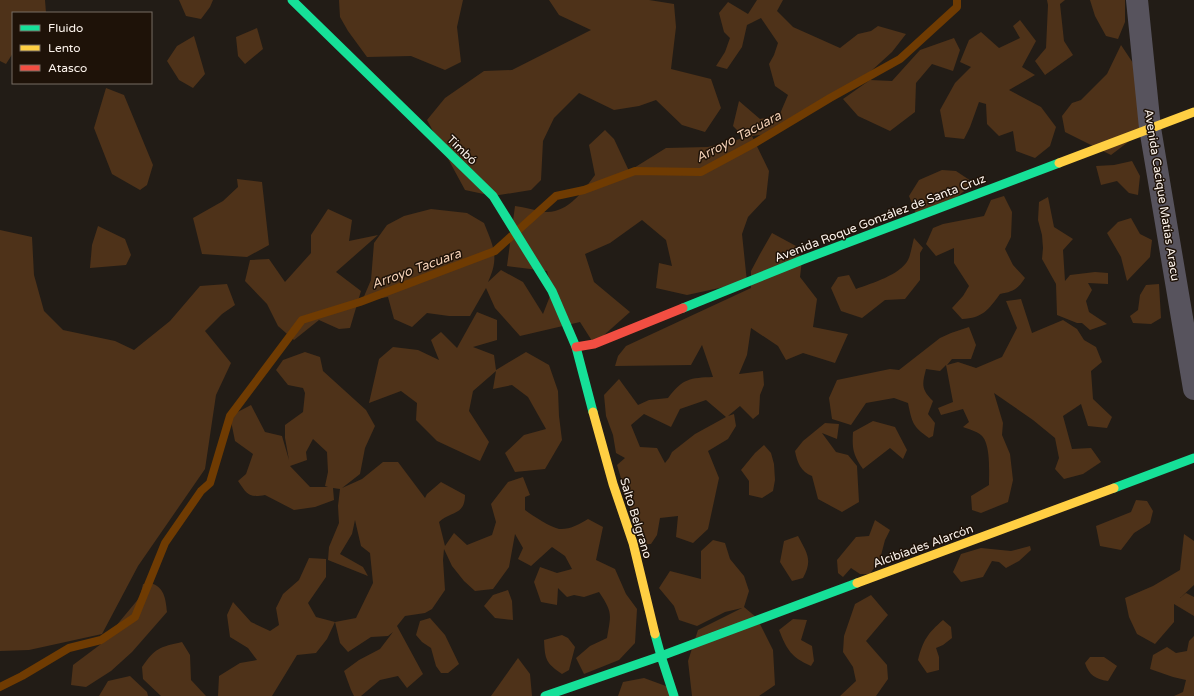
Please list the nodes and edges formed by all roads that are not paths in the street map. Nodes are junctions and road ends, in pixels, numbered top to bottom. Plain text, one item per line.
1 (292, 0) edge
2 (1137, 0) edge
3 (1194, 112) edge
4 (1150, 128) junction
5 (576, 347) junction
6 (1194, 389) edge
7 (1194, 458) edge
8 (661, 656) junction
9 (545, 696) edge
10 (674, 696) edge

1 - 5 street, Timbó
2 - 4 street, Avenida Cacique Matías Aracu
3 - 4 street, Avenida Roque González de Santa Cruz
4 - 5 street, Avenida Roque González de Santa Cruz
4 - 6 street, Avenida Cacique Matías Aracu
5 - 8 street, Salto Belgrano
7 - 8 street, Alcibíades Alarcón
8 - 9 street, Alcibíades Alarcón
8 - 10 street, Salto Belgrano

